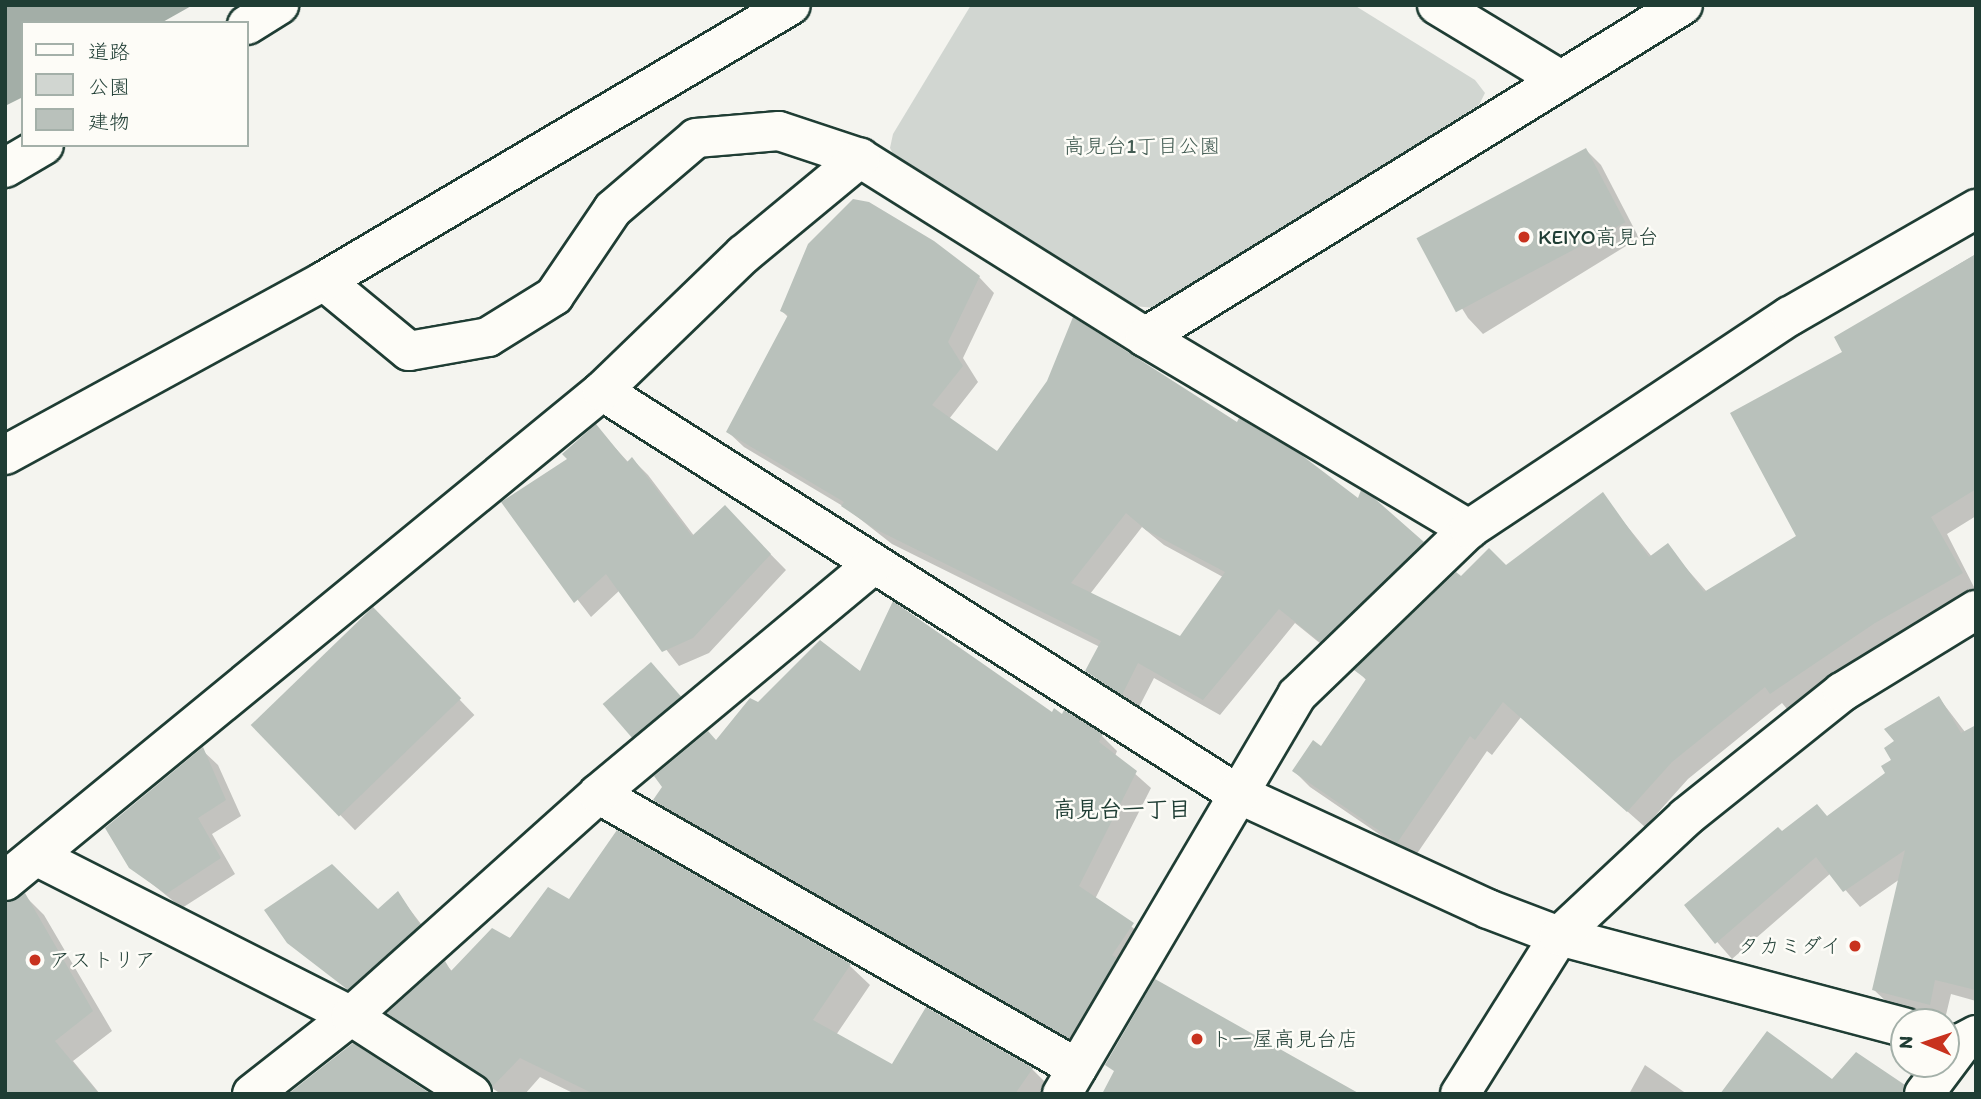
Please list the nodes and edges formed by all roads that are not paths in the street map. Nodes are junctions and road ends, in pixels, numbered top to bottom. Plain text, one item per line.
1 (279, 5) edge
2 (791, 5) edge
3 (1437, 5) edge
4 (1682, 5) edge
5 (248, 23) edge
6 (1560, 80) junction
7 (41, 147) edge
8 (860, 158) junction
9 (5, 168) edge
10 (1976, 208) edge
11 (324, 281) junction
12 (1145, 337) junction
13 (602, 391) junction
14 (5, 455) edge
15 (1469, 529) junction
16 (873, 565) junction
17 (1976, 610) edge
18 (1236, 793) junction
19 (598, 794) junction
20 (36, 856) junction
21 (5, 881) edge
22 (1559, 936) junction
23 (351, 1016) junction
24 (1890, 1023) edge
25 (1965, 1040) edge
26 (1069, 1081) edge
27 (252, 1094) edge
28 (472, 1094) edge
29 (1460, 1094) edge
30 (1923, 1094) edge

1 - 5 street
2 - 11 street
3 - 6 street
4 - 6 street
6 - 12 street
7 - 9 street
8 - 11 street
8 - 12 street
8 - 13 street
10 - 15 street
11 - 14 street
12 - 15 street
13 - 16 street
13 - 20 street
15 - 18 street
16 - 18 street
16 - 19 street
17 - 22 street
18 - 22 street
18 - 26 street
19 - 23 street
19 - 26 street
20 - 21 street
20 - 23 street
22 - 24 street
22 - 29 street
23 - 27 street
23 - 28 street
25 - 30 street

